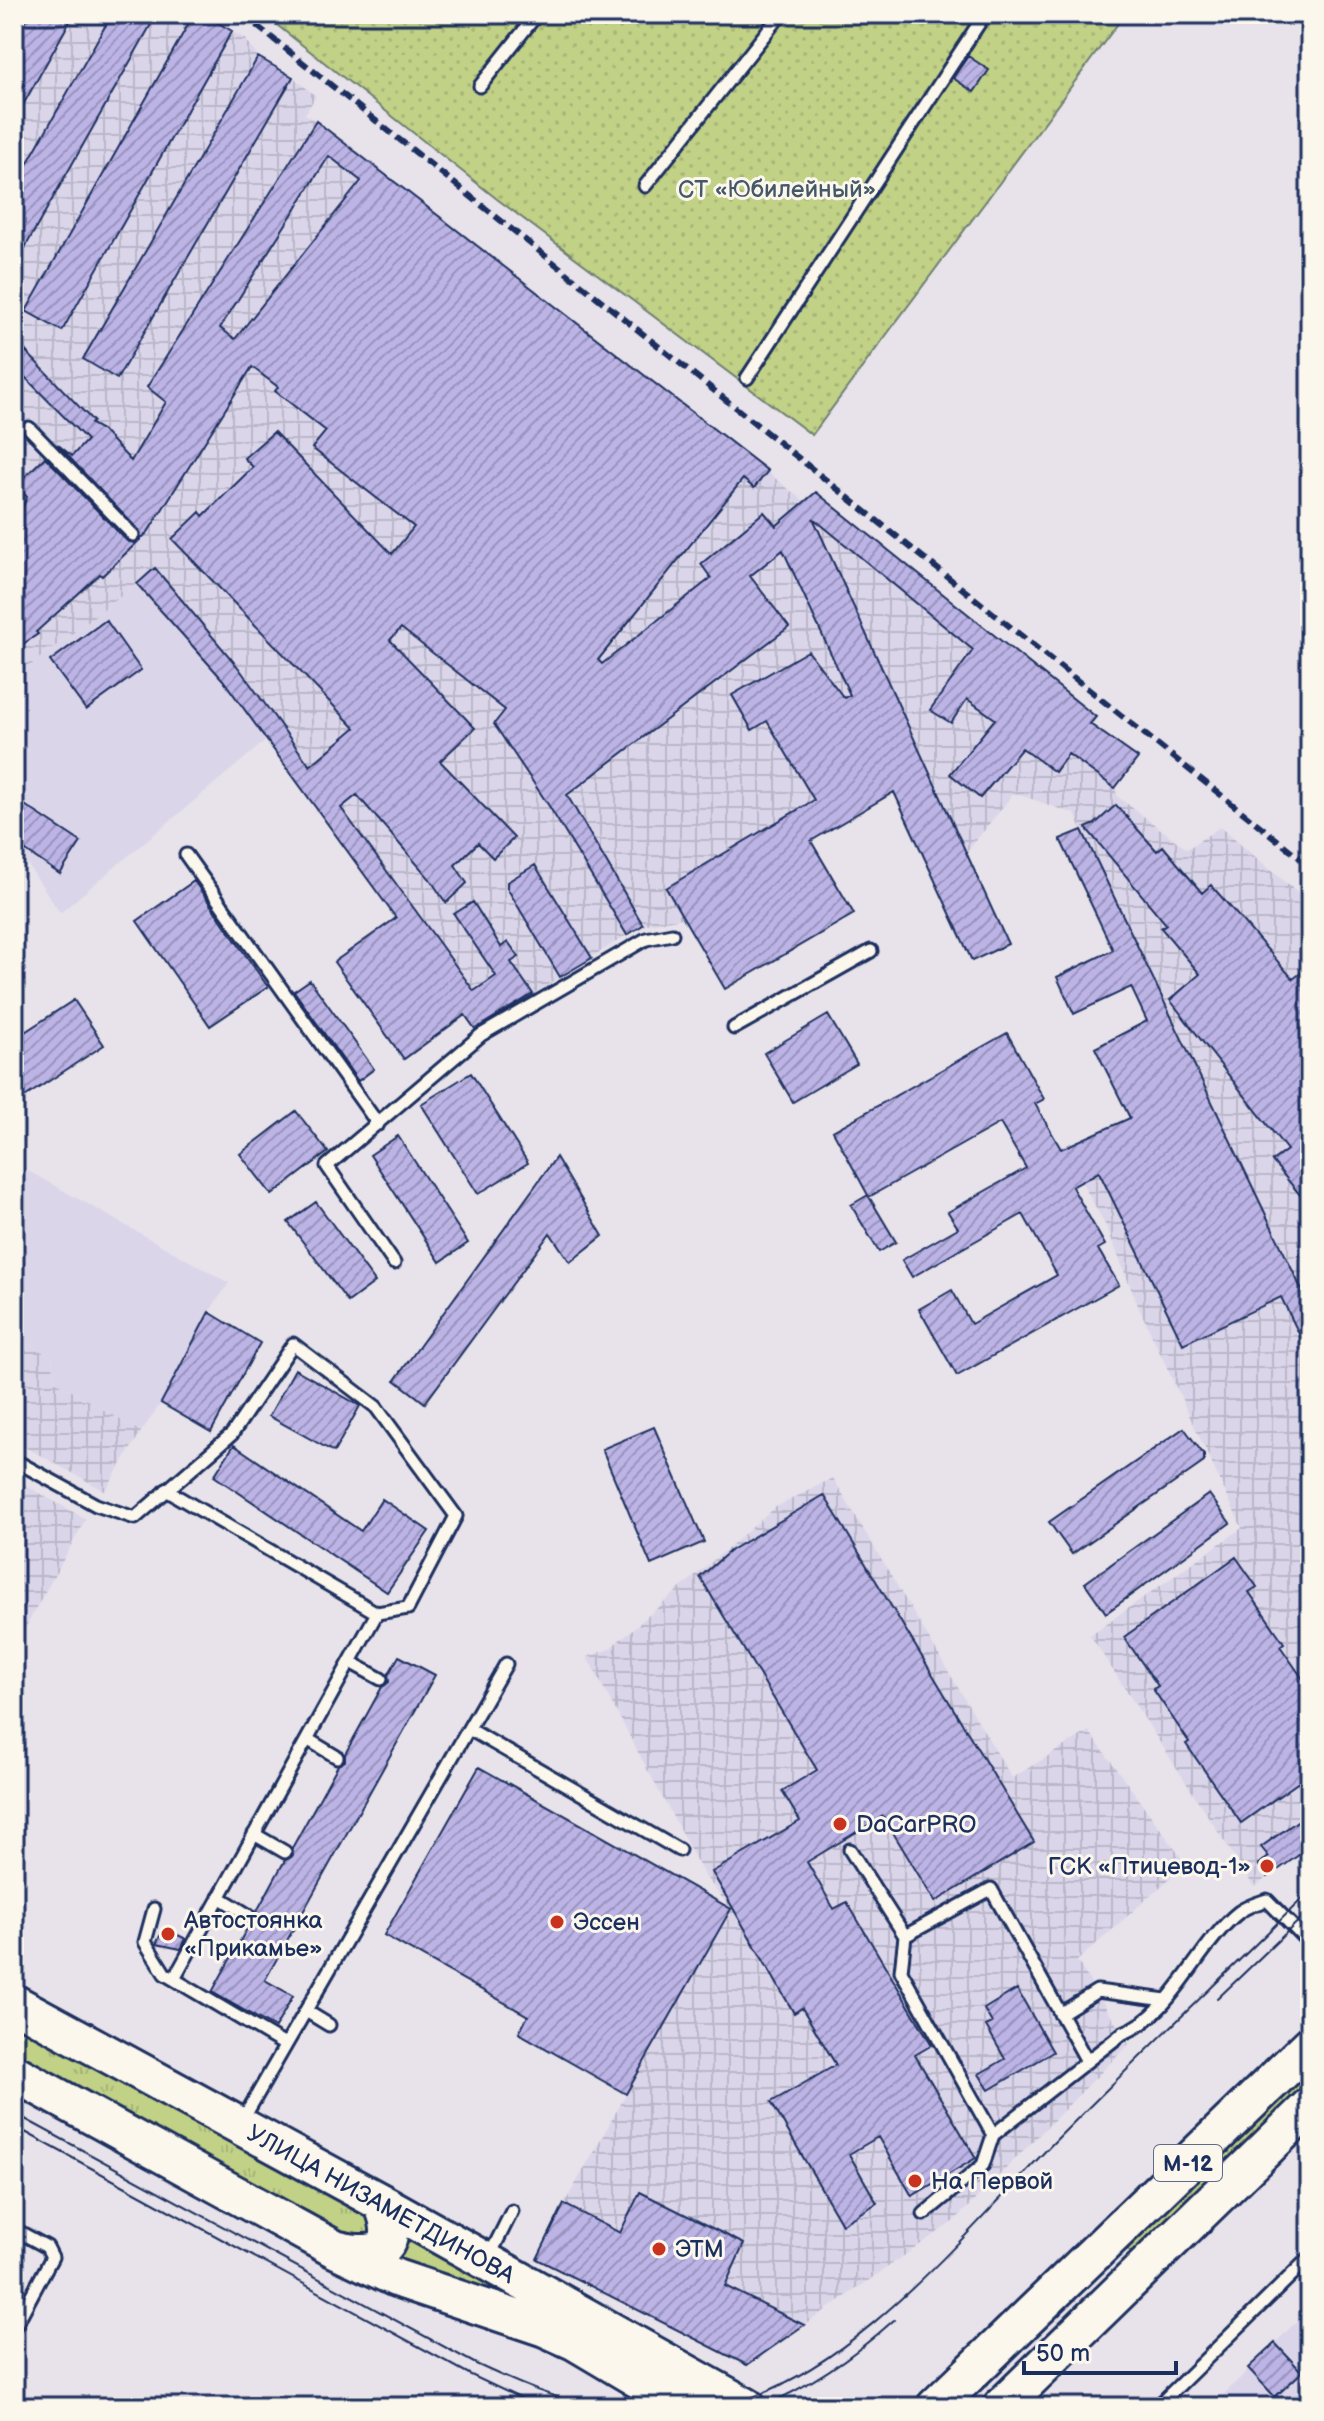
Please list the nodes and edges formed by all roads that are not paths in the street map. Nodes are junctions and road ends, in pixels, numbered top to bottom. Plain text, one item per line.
1 (537, 14) edge
2 (781, 14) edge
3 (985, 14) edge
4 (480, 86) dead end
5 (645, 186) dead end
6 (747, 378) dead end
7 (29, 428) dead end
8 (133, 535) dead end
9 (186, 855) dead end
10 (672, 934) dead end
11 (871, 951) dead end
12 (734, 1028) dead end
13 (378, 1124) junction
14 (394, 1263) dead end
15 (14, 1460) edge
16 (166, 1490) junction
17 (377, 1613) junction
18 (350, 1662) junction
19 (506, 1664) dead end
20 (381, 1679) dead end
21 (469, 1729) junction
22 (307, 1739) junction
23 (337, 1757) dead end
24 (254, 1834) junction
25 (679, 1850) dead end
26 (850, 1850) dead end
27 (285, 1852) dead end
28 (219, 1897) junction
29 (154, 1909) dead end
30 (248, 1915) dead end
31 (905, 1936) junction
32 (1310, 1944) edge
33 (174, 1979) junction
34 (1166, 2000) junction
35 (14, 2003) edge
36 (306, 2011) junction
37 (1060, 2014) junction
38 (329, 2025) dead end
39 (285, 2045) junction
40 (1310, 2045) edge
41 (1087, 2061) junction
42 (14, 2073) edge
43 (1310, 2106) edge
44 (239, 2127) junction
45 (993, 2135) junction
46 (382, 2203) junction
47 (512, 2211) dead end
48 (924, 2214) dead end
49 (14, 2229) edge
50 (335, 2249) junction
51 (1310, 2257) edge
52 (487, 2261) junction
53 (1059, 2287) junction
54 (1093, 2317) junction
55 (14, 2328) edge
56 (1015, 2399) edge
57 (685, 2407) edge
58 (747, 2407) edge
59 (935, 2407) edge
60 (1157, 2407) edge

1 - 4 lane
2 - 5 lane
3 - 6 lane
7 - 8 lane
9 - 13 lane
10 - 13 lane
11 - 12 lane
13 - 14 lane
15 - 16 lane
16 - 17 lane
16 - 17 lane
17 - 18 lane
18 - 20 lane
18 - 22 lane
19 - 21 lane
21 - 25 lane
21 - 36 lane
22 - 23 lane
22 - 24 lane
24 - 27 lane
24 - 28 lane
26 - 31 lane
28 - 30 lane
28 - 33 lane
29 - 33 lane
31 - 37 lane
31 - 45 lane
32 - 34 lane
33 - 39 lane
34 - 37 lane
34 - 41 lane
35 - 44 main road, УЛИЦА НИЗАМЕТДИНОВА
36 - 38 lane
36 - 39 lane
37 - 41 lane
39 - 44 lane
40 - 53 main road, М-12
41 - 45 lane
42 - 50 main road, УЛИЦА НИЗАМЕТДИНОВА
43 - 54 main road, М-12
44 - 46 main road, УЛИЦА НИЗАМЕТДИНОВА
45 - 48 lane
46 - 50 main road
46 - 52 main road, УЛИЦА НИЗАМЕТДИНОВА
47 - 52 lane
49 - 55 lane
50 - 57 main road, УЛИЦА НИЗАМЕТДИНОВА
51 - 60 lane
52 - 58 main road, УЛИЦА НИЗАМЕТДИНОВА
53 - 54 main road
53 - 59 main road, М-12
54 - 56 main road, М-12

